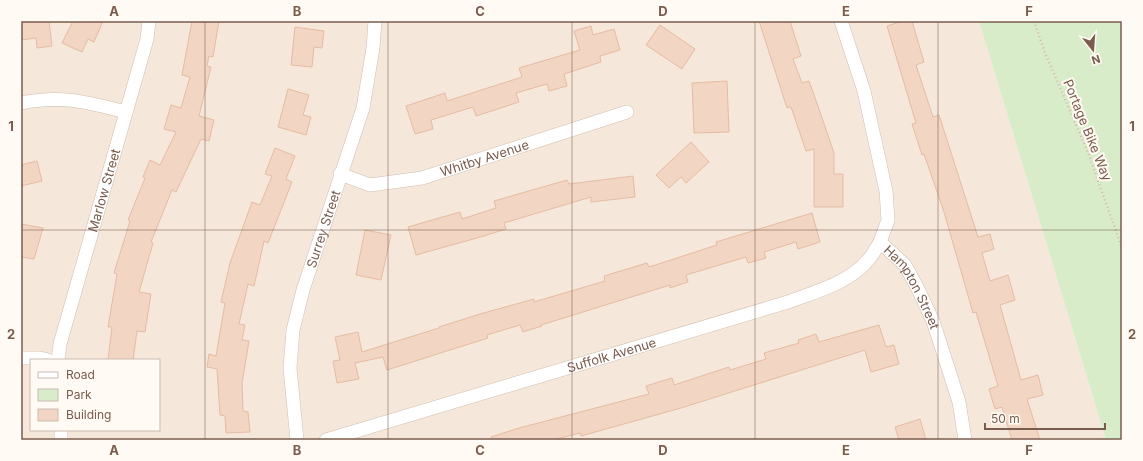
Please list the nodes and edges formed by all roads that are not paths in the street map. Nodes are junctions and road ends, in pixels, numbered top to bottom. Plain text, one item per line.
1 (149, 21) edge
2 (375, 21) edge
3 (841, 21) edge
4 (21, 103) edge
5 (126, 112) junction
6 (627, 112) dead end
7 (340, 174) junction
8 (880, 242) junction
9 (21, 358) edge
10 (44, 359) edge
11 (58, 359) edge
12 (297, 440) edge
13 (326, 440) edge
14 (965, 440) edge

1 - 5 street, Marlow Street
2 - 7 street, Surrey Street
3 - 8 street, Hampton Street
4 - 5 street
5 - 11 street, Marlow Street
6 - 7 street, Whitby Avenue
7 - 12 street, Surrey Street
8 - 13 street, Suffolk Avenue
8 - 14 street, Hampton Street
9 - 10 street

